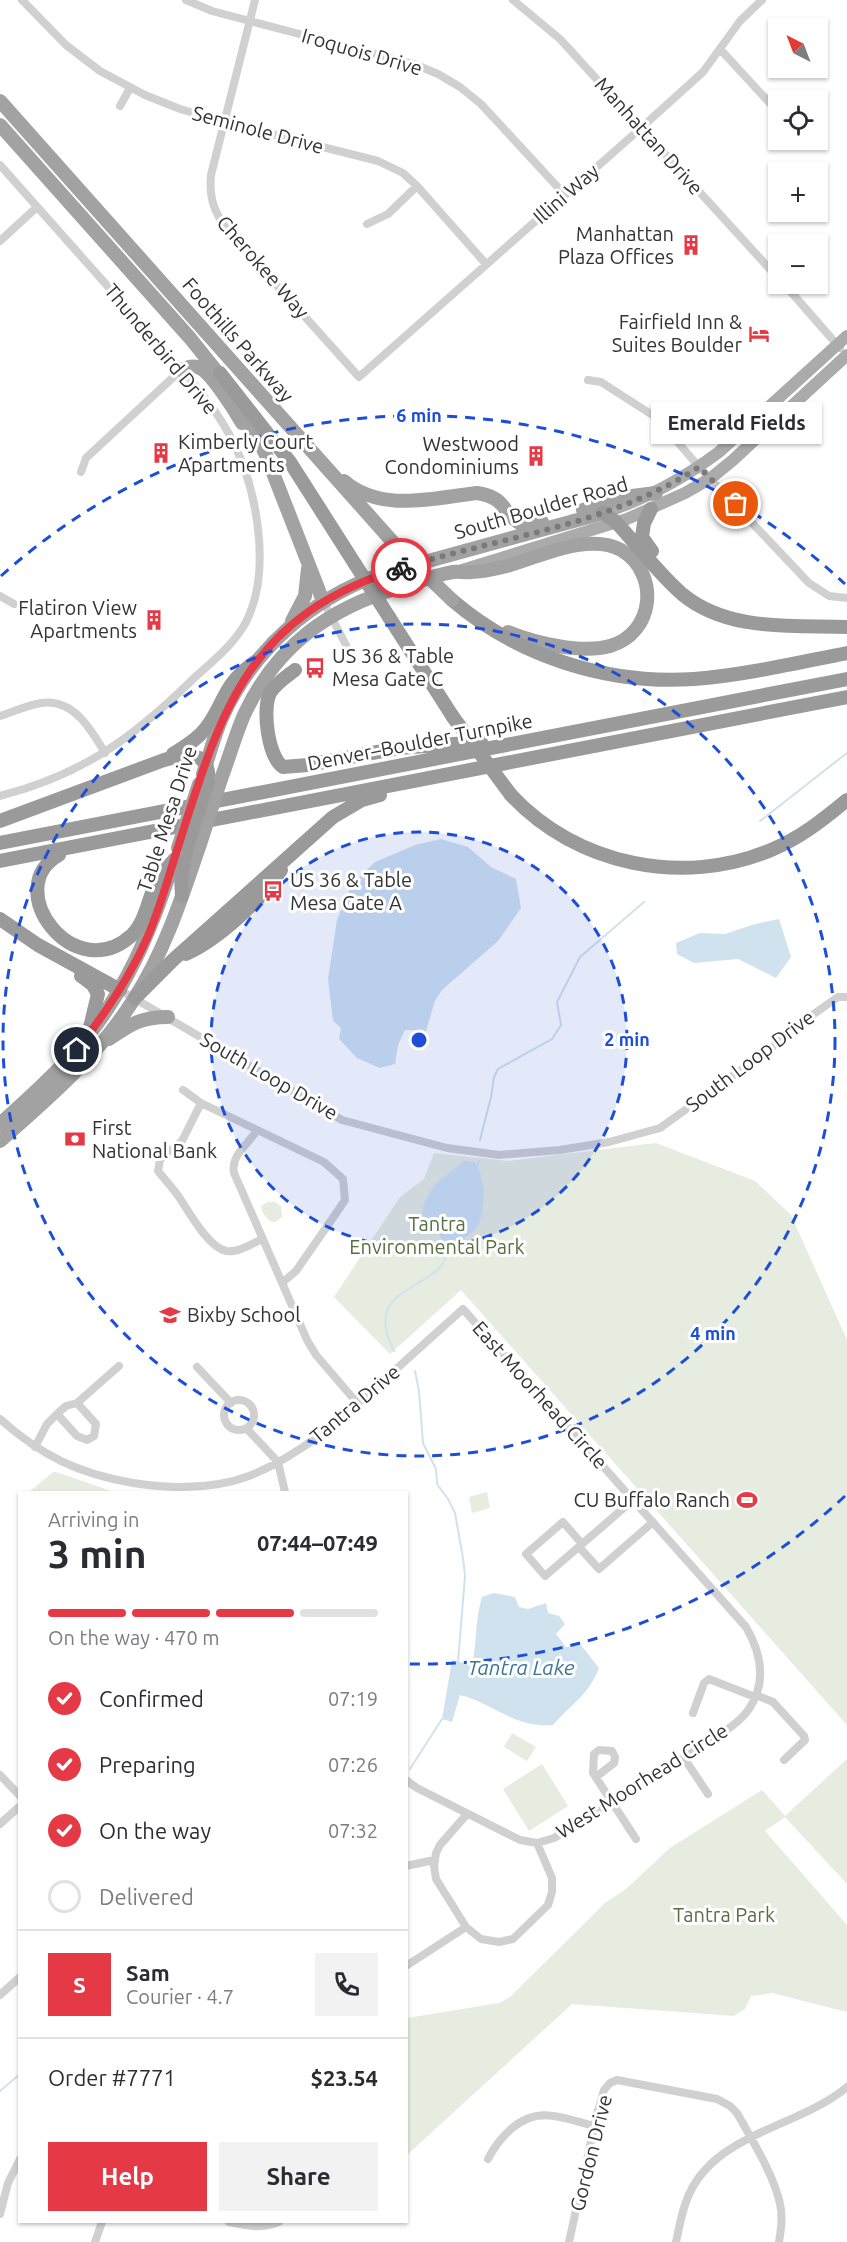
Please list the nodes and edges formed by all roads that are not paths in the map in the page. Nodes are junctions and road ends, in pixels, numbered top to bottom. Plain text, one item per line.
1 (22, 0) edge
2 (186, 0) edge
3 (255, 0) edge
4 (513, 0) edge
5 (762, 0) edge
6 (250, 21) junction
7 (720, 49) junction
8 (130, 88) junction
9 (0, 101) edge
10 (768, 101) edge
11 (120, 106) dead end
12 (224, 122) junction
13 (0, 125) edge
14 (641, 128) junction
15 (0, 165) edge
16 (417, 186) junction
17 (565, 195) junction
18 (37, 207) junction
19 (367, 224) dead end
20 (0, 241) edge
21 (486, 264) junction
22 (768, 267) edge
23 (794, 294) edge
24 (842, 340) edge
25 (847, 356) edge
26 (181, 370) junction
27 (220, 373) junction
28 (359, 377) joint
29 (588, 380) dead end
30 (309, 450) junction
31 (699, 467) junction
32 (81, 472) dead end
33 (711, 478) junction
34 (656, 493) junction
35 (280, 494) junction
36 (651, 509) junction
37 (603, 513) junction
38 (616, 522) junction
39 (308, 564) junction
40 (405, 567) joint
41 (455, 572) junction
42 (418, 582) joint
43 (674, 586) junction
44 (0, 596) edge
45 (847, 598) edge
46 (452, 600) junction
47 (323, 601) junction
48 (14, 604) dead end
49 (331, 616) junction
50 (290, 625) junction
51 (847, 627) edge
52 (346, 645) dead end
53 (847, 653) edge
54 (255, 662) junction
55 (264, 679) junction
56 (847, 679) edge
57 (847, 697) edge
58 (0, 716) edge
59 (552, 736) junction
60 (105, 753) junction
61 (164, 760) junction
62 (206, 765) junction
63 (442, 775) junction
64 (210, 782) junction
65 (0, 796) edge
66 (847, 800) edge
67 (0, 821) edge
68 (0, 843) edge
69 (82, 845) junction
70 (185, 849) junction
71 (0, 861) edge
72 (0, 919) edge
73 (57, 956) junction
74 (120, 990) junction
75 (847, 997) edge
76 (135, 998) junction
77 (168, 1017) junction
78 (88, 1036) junction
79 (100, 1046) junction
80 (183, 1090) dead end
81 (201, 1103) junction
82 (0, 1124) edge
83 (257, 1130) junction
84 (0, 1141) edge
85 (262, 1239) junction
86 (283, 1282) junction
87 (463, 1309) joint
88 (119, 1366) dead end
89 (197, 1367) dead end
90 (231, 1403) junction
91 (77, 1404) junction
92 (358, 1404) junction
93 (57, 1414) junction
94 (0, 1419) edge
95 (247, 1429) junction
96 (34, 1447) junction
97 (278, 1462) junction
98 (285, 1491) edge
99 (633, 1500) junction
100 (653, 1522) junction
101 (580, 1546) junction
102 (756, 1645) joint
103 (755, 1696) junction
104 (693, 1713) dead end
105 (684, 1758) junction
106 (784, 1760) dead end
107 (0, 1774) edge
108 (596, 1777) dead end
109 (408, 1781) edge
110 (18, 1794) edge
111 (708, 1794) dead end
112 (612, 1803) junction
113 (18, 1808) edge
114 (467, 1814) junction
115 (0, 1824) edge
116 (636, 1839) dead end
117 (537, 1843) junction
118 (434, 1860) junction
119 (408, 1866) edge
120 (466, 1927) junction
121 (408, 1965) edge
122 (18, 1979) edge
123 (0, 1995) edge
124 (847, 2087) edge
125 (594, 2126) junction
126 (750, 2138) junction
127 (488, 2158) dead end
128 (18, 2163) edge
129 (0, 2214) edge
130 (102, 2223) edge
131 (234, 2223) edge
132 (276, 2223) edge
133 (95, 2242) edge
134 (570, 2242) edge
135 (676, 2242) edge
136 (779, 2242) edge

1 - 8 street, Seminole Drive
2 - 6 street, Iroquois Drive
3 - 6 street, Cherokee Way
4 - 14 street, Manhattan Drive
5 - 7 street, Illini Way
6 - 12 street, Cherokee Way
6 - 17 street, Iroquois Drive
7 - 10 street
7 - 14 street, Illini Way
8 - 11 street
8 - 12 street, Seminole Drive
9 - 30 highway, Foothills Parkway
12 - 16 street, Seminole Drive
12 - 28 street, Cherokee Way
13 - 27 highway, Foothills Parkway
14 - 17 street, Illini Way
14 - 22 street, Manhattan Drive
15 - 18 street, Thunderbird Drive
16 - 19 street
16 - 21 street, Seminole Drive
17 - 21 street, Illini Way
18 - 20 street
18 - 26 street, Thunderbird Drive
21 - 28 street, Illini Way
23 - 24 street
24 - 25 street
24 - 31 main road, South Boulder Road
25 - 33 main road, South Boulder Road
26 - 32 street
26 - 35 highway
26 - 60 street, Thunderbird Drive
27 - 35 highway, Foothills Parkway
27 - 66 highway, bridge
29 - 31 street
30 - 34 highway
30 - 46 highway, Foothills Parkway, bridge
31 - 33 street
31 - 34 main road, South Boulder Road
33 - 36 main road, South Boulder Road
33 - 45 street
34 - 37 main road, South Boulder Road
35 - 39 highway
36 - 38 main road, South Boulder Road
36 - 43 highway
37 - 38 highway
37 - 40 highway, South Boulder Road
38 - 41 main road, South Boulder Road
38 - 43 highway
39 - 47 highway
39 - 50 highway
40 - 47 highway, Table Mesa Drive
41 - 42 highway, South Boulder Road
41 - 46 highway, Foothills Parkway
42 - 49 highway, Table Mesa Drive
43 - 51 highway
44 - 48 street
46 - 53 highway
47 - 49 street
47 - 50 highway, Table Mesa Drive
49 - 52 street
49 - 55 highway, Table Mesa Drive
50 - 54 highway, Table Mesa Drive
54 - 61 highway
54 - 62 highway, Table Mesa Drive
55 - 59 highway
55 - 64 highway, Table Mesa Drive
56 - 59 highway, Denver–Boulder Turnpike
57 - 63 highway, Denver–Boulder Turnpike
58 - 60 street
59 - 68 highway, Denver–Boulder Turnpike
60 - 65 street, Thunderbird Drive
61 - 62 highway
61 - 67 highway
62 - 64 highway
63 - 69 highway, Denver–Boulder Turnpike
63 - 76 highway
64 - 70 highway, bridge
69 - 70 highway
69 - 71 highway, Denver–Boulder Turnpike
70 - 74 highway, Table Mesa Drive
70 - 76 highway, Table Mesa Drive
72 - 73 highway
73 - 74 highway
73 - 78 highway
74 - 76 street, South Loop Drive
74 - 78 highway, Table Mesa Drive
75 - 77 street, South Loop Drive
76 - 77 street, South Loop Drive
76 - 79 highway, Table Mesa Drive
77 - 79 highway
78 - 82 highway, Table Mesa Drive
79 - 84 highway, Table Mesa Drive
80 - 81 street
81 - 83 street
81 - 85 street
83 - 85 street
83 - 86 street
85 - 86 street
86 - 92 street
87 - 92 street, Tantra Drive
87 - 99 street, East Moorhead Circle
88 - 91 street
89 - 90 street
90 - 95 street
90 - 95 street
91 - 93 street
91 - 93 street
92 - 97 street, Tantra Drive
93 - 96 street
94 - 96 street, Tantra Drive
95 - 97 street
96 - 97 street, Tantra Drive
97 - 98 street
99 - 100 street, East Moorhead Circle
99 - 101 street
100 - 101 street
100 - 102 street, East Moorhead Circle
101 - 101 street
102 - 103 street, West Moorhead Circle
103 - 104 street
103 - 105 street, West Moorhead Circle
103 - 106 street
105 - 111 street
105 - 112 street, West Moorhead Circle
107 - 110 street
108 - 112 street
109 - 114 street, West Moorhead Circle
112 - 116 street
112 - 117 street, West Moorhead Circle
113 - 115 street
114 - 117 street, West Moorhead Circle
114 - 118 street
117 - 120 street
118 - 119 street
118 - 120 street
120 - 121 street
122 - 123 street
124 - 126 street
125 - 126 street, Gordon Drive
125 - 127 street
125 - 134 street, Gordon Drive
126 - 135 street
126 - 136 street
128 - 129 street
130 - 133 street
131 - 132 street

